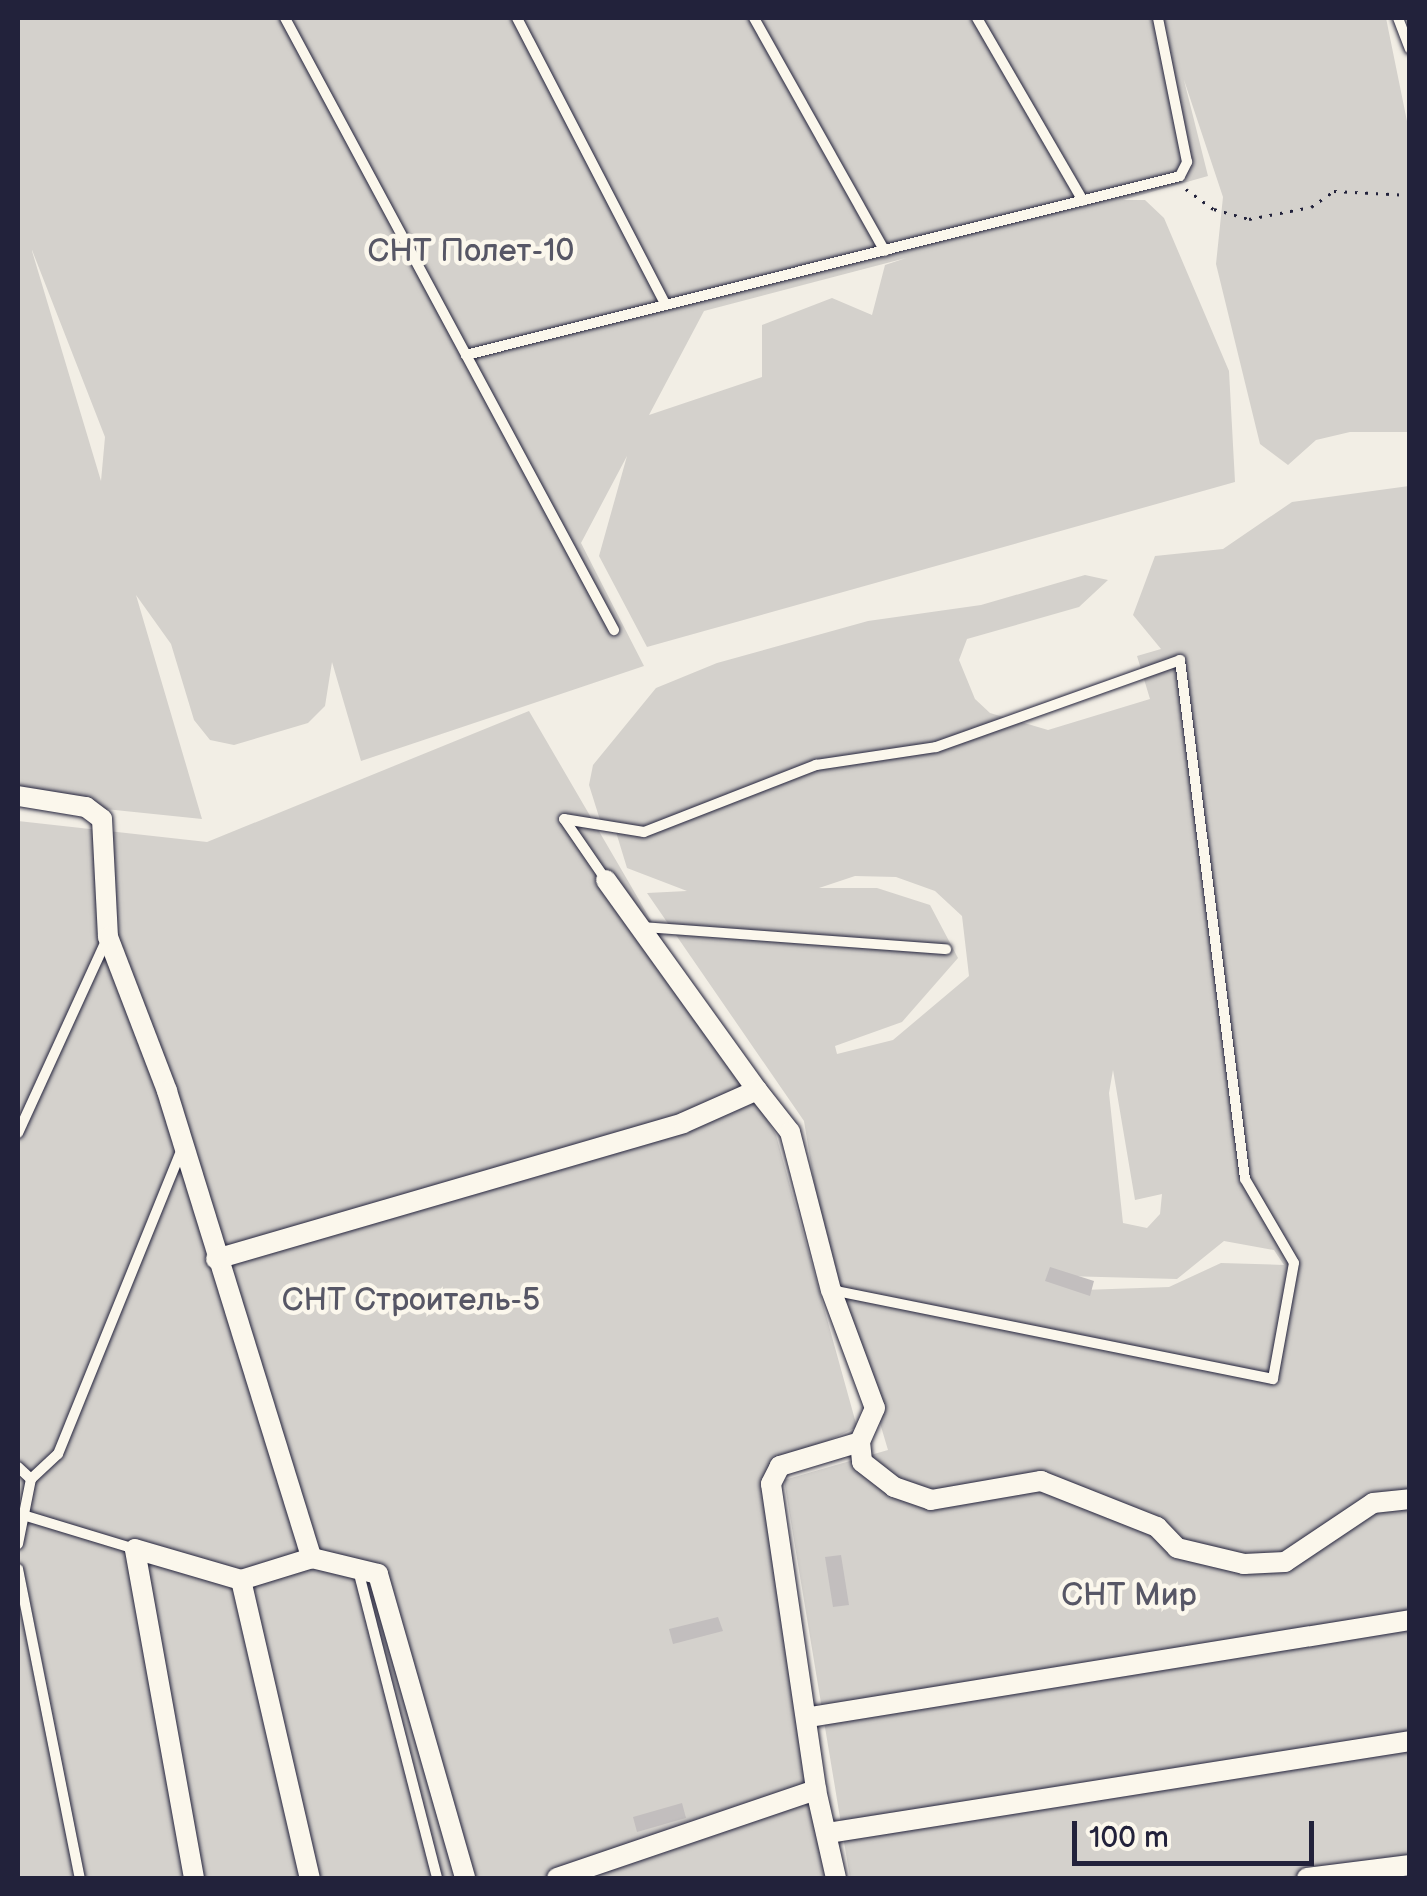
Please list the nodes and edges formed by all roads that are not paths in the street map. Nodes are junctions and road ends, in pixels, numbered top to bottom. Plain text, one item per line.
1 (285, 18) edge
2 (517, 18) edge
3 (754, 18) edge
4 (977, 18) edge
5 (1158, 18) edge
6 (1398, 18) edge
7 (1410, 49) edge
8 (1083, 201) junction
9 (885, 252) junction
10 (666, 306) junction
11 (466, 355) junction
12 (614, 630) dead end
13 (18, 796) edge
14 (606, 880) joint
15 (642, 926) junction
16 (108, 937) junction
17 (946, 950) dead end
18 (757, 1090) junction
19 (18, 1133) edge
20 (183, 1146) junction
21 (216, 1260) junction
22 (831, 1290) junction
23 (860, 1442) junction
24 (18, 1467) edge
25 (31, 1479) junction
26 (1410, 1500) edge
27 (24, 1515) junction
28 (18, 1544) edge
29 (135, 1549) junction
30 (312, 1558) junction
31 (358, 1569) junction
32 (18, 1574) edge
33 (241, 1580) junction
34 (1410, 1620) edge
35 (810, 1717) junction
36 (1410, 1741) edge
37 (816, 1790) junction
38 (828, 1833) junction
39 (1410, 1865) edge
40 (80, 1878) edge
41 (194, 1878) edge
42 (310, 1878) edge
43 (438, 1878) edge
44 (466, 1878) edge
45 (556, 1878) edge
46 (836, 1878) edge
47 (1307, 1878) edge

1 - 11 lane
2 - 10 lane
3 - 9 lane
4 - 8 lane
5 - 8 lane
6 - 7 lane
8 - 9 lane
9 - 10 lane
10 - 11 lane
11 - 12 lane
13 - 16 street
14 - 15 street
14 - 22 lane
15 - 17 lane
15 - 18 street
16 - 19 lane
16 - 20 street
18 - 21 street
18 - 22 street
20 - 21 street
20 - 25 lane
21 - 30 street
22 - 23 street
23 - 26 street
23 - 35 street
24 - 25 lane
25 - 27 lane
27 - 28 lane
27 - 29 lane
29 - 33 street
29 - 41 street
30 - 31 street
30 - 33 street
31 - 43 lane
31 - 44 street
32 - 40 lane
33 - 42 street
34 - 35 street
35 - 37 street
36 - 38 street
37 - 38 street
37 - 45 street
38 - 46 street
39 - 47 street

